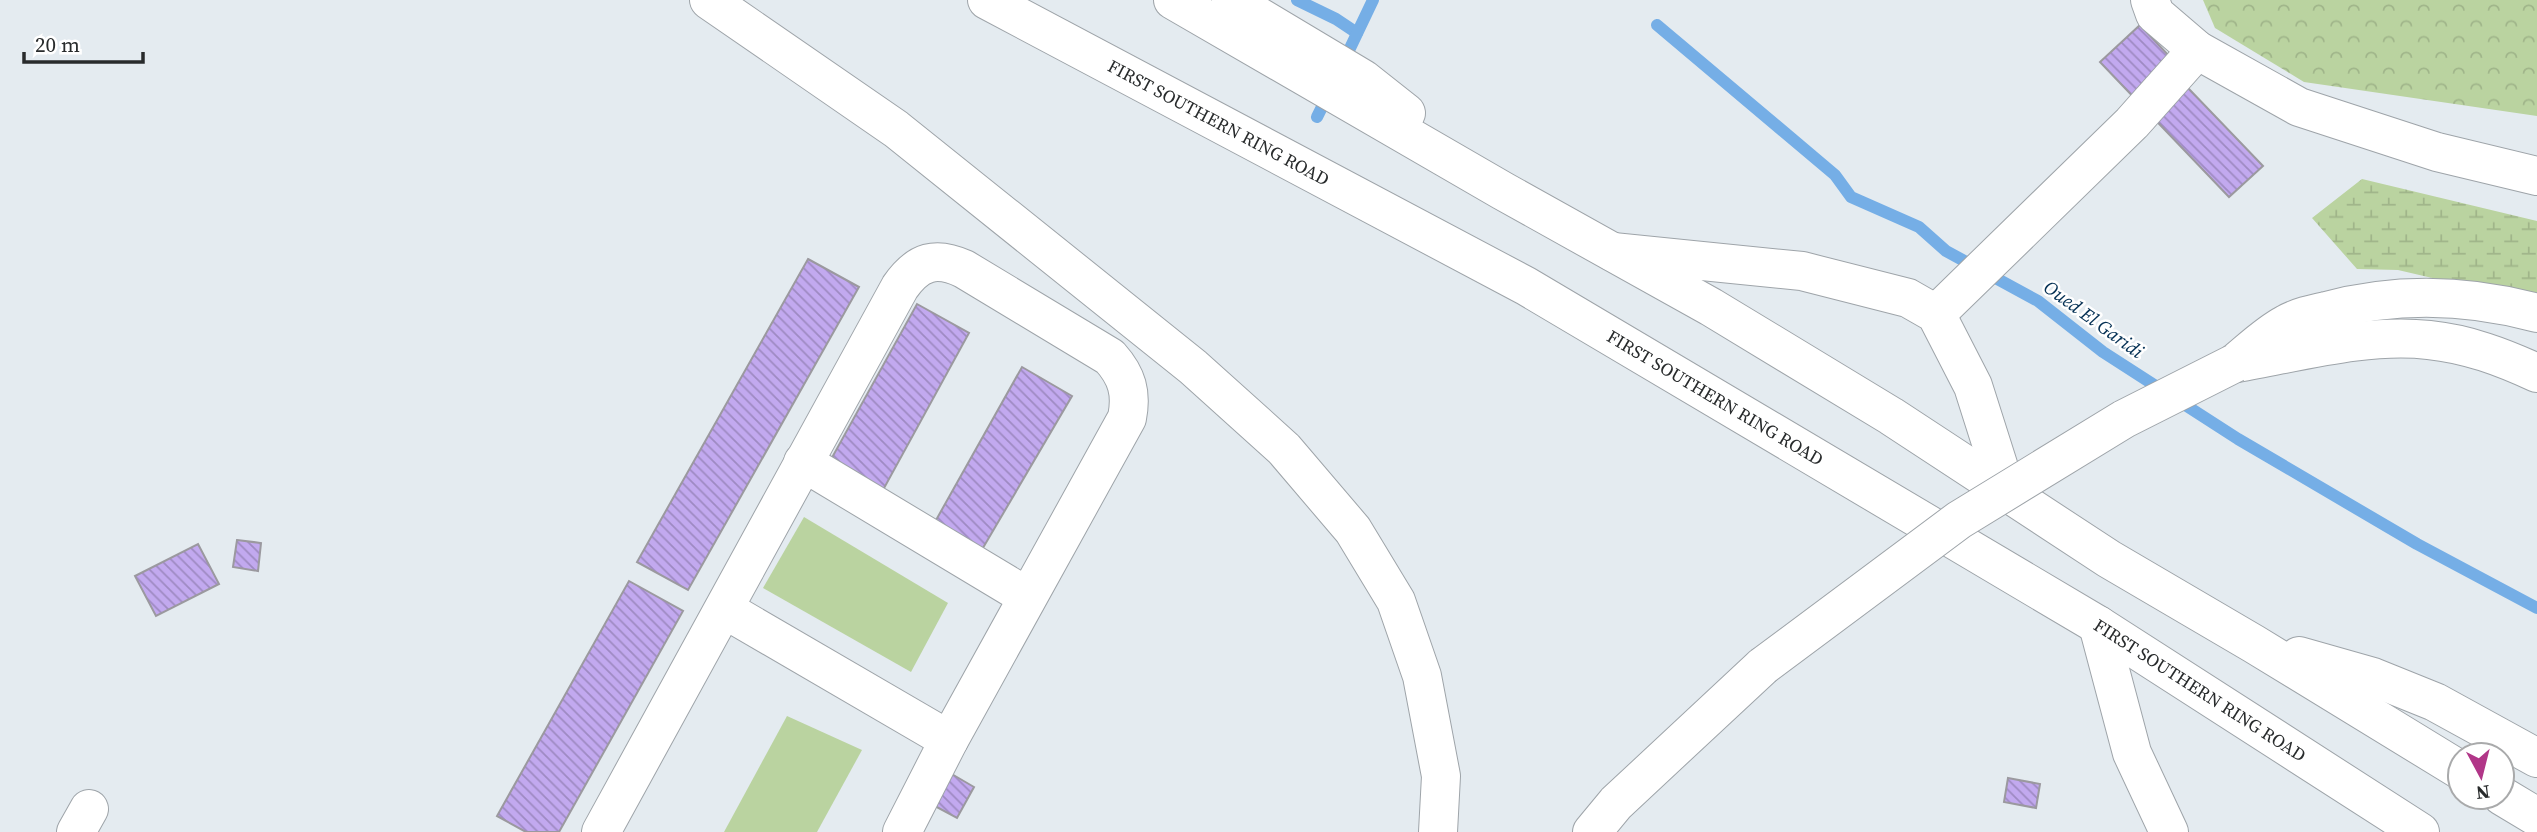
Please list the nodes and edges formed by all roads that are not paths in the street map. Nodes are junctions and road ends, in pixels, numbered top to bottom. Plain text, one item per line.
1 (709, 0) edge
2 (987, 0) edge
3 (1173, 0) edge
4 (1231, 0) edge
5 (2150, 0) edge
6 (2197, 50) junction
7 (2537, 176) edge
8 (1503, 191) junction
9 (1613, 252) junction
10 (2537, 313) edge
11 (1936, 314) junction
12 (2235, 363) junction
13 (2537, 373) edge
14 (803, 462) junction
15 (2007, 493) junction
16 (1026, 596) junction
17 (724, 609) junction
18 (2098, 625) junction
19 (2254, 644) junction
20 (949, 740) junction
21 (2537, 758) edge
22 (2446, 761) edge
23 (2516, 804) edge
24 (2537, 817) edge
25 (601, 832) edge
26 (902, 832) edge
27 (1438, 832) edge
28 (1592, 832) edge
29 (2169, 832) edge
30 (2420, 832) edge

1 - 27 main road
2 - 18 main road, FIRST SOUTHERN RING ROAD
3 - 8 main road
4 - 8 main road
5 - 6 main road
6 - 7 main road
6 - 11 main road
8 - 9 main road
9 - 11 main road
9 - 15 main road
10 - 12 main road
11 - 15 main road
12 - 13 main road
12 - 28 main road, bridge
14 - 16 main road
14 - 16 main road
14 - 17 main road
15 - 19 main road
16 - 20 main road
17 - 20 main road
17 - 25 main road
18 - 29 main road
18 - 30 main road, FIRST SOUTHERN RING ROAD
19 - 21 main road
19 - 22 main road
20 - 26 main road
23 - 24 main road

